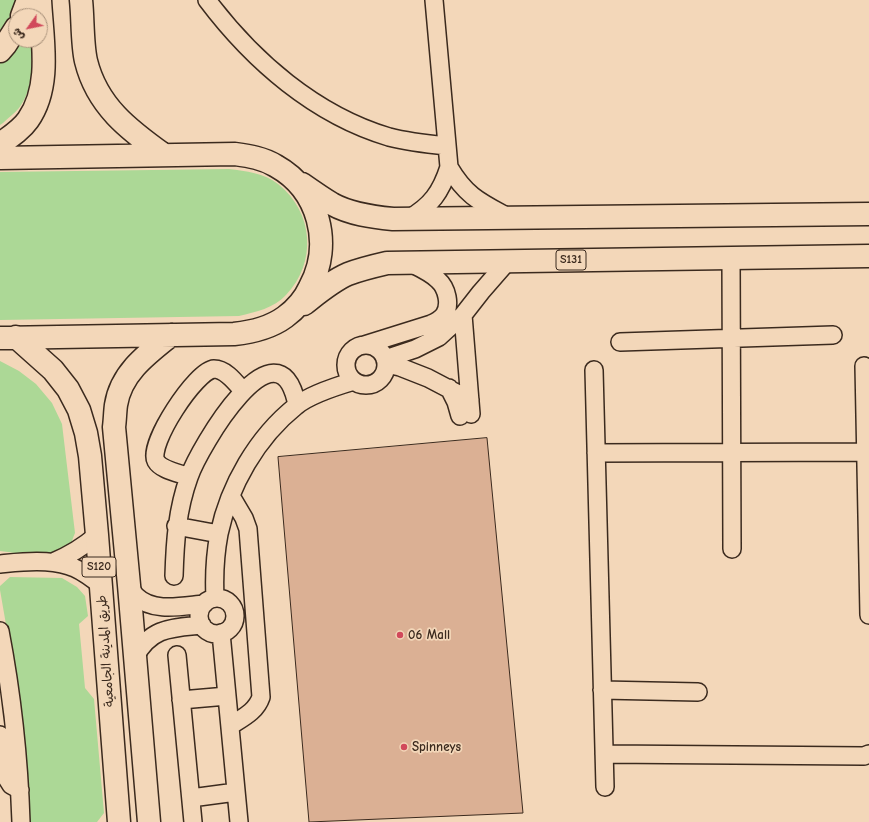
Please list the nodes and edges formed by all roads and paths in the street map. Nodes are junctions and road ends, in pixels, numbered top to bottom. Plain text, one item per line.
1 (40, 0) edge
2 (81, 0) edge
3 (207, 0) edge
4 (434, 0) edge
5 (8, 41) edge
6 (0, 51) edge
7 (0, 144) edge
8 (447, 146) junction
9 (164, 156) junction
10 (0, 158) edge
11 (449, 167) junction
12 (293, 178) junction
13 (869, 214) edge
14 (508, 218) junction
15 (408, 219) junction
16 (869, 256) edge
17 (731, 258) junction
18 (508, 261) junction
19 (408, 262) junction
20 (463, 315) junction
21 (287, 316) junction
22 (171, 335) junction
23 (833, 335) dead end
24 (8, 338) edge
25 (731, 338) junction
26 (620, 342) dead end
27 (364, 344) junction
28 (385, 366) junction
29 (864, 366) dead end
30 (346, 367) junction
31 (594, 370) dead end
32 (354, 381) junction
33 (243, 391) junction
34 (323, 392) junction
35 (297, 405) junction
36 (596, 452) junction
37 (732, 452) junction
38 (866, 452) junction
39 (189, 477) junction
40 (231, 496) junction
41 (176, 526) junction
42 (219, 534) junction
43 (97, 535) junction
44 (732, 549) dead end
45 (53, 562) junction
46 (0, 564) edge
47 (174, 576) dead end
48 (101, 585) junction
49 (129, 585) junction
50 (209, 601) junction
51 (255, 615) junction
52 (869, 615) edge
53 (235, 616) junction
54 (202, 625) junction
55 (0, 631) edge
56 (221, 633) junction
57 (177, 655) dead end
58 (135, 657) junction
59 (602, 690) junction
60 (698, 692) dead end
61 (227, 696) junction
62 (181, 700) junction
63 (230, 726) junction
64 (0, 735) edge
65 (604, 754) junction
66 (869, 754) edge
67 (605, 787) dead end
68 (20, 790) junction
69 (236, 792) junction
70 (191, 798) junction
71 (21, 822) edge
72 (119, 822) edge
73 (149, 822) edge
74 (193, 822) edge
75 (239, 822) edge

1 - 7 main road
2 - 9 main road
3 - 8 street
4 - 8 street
5 - 6 main road
8 - 11 street
9 - 10 main road
9 - 12 main road
11 - 14 street
11 - 15 street
12 - 15 main road
12 - 21 main road
13 - 14 main road
14 - 15 main road
16 - 17 main road, S131
17 - 18 main road, S131
17 - 25 street
18 - 19 main road, S131
18 - 20 street
19 - 21 main road, S131
19 - 27 street
20 - 28 street
20 - 28 street
21 - 22 main road
22 - 24 main road
22 - 49 main road, S120
23 - 25 street
24 - 43 main road, طريق المدينة الجامعية / S120
25 - 26 street
25 - 37 street
27 - 28 street
27 - 30 street
28 - 32 street
29 - 38 street
30 - 32 street
30 - 34 street
31 - 36 street
32 - 34 street
33 - 35 street
33 - 39 street
33 - 39 street
34 - 35 street
35 - 40 street
36 - 37 street
36 - 59 street
37 - 38 street
37 - 44 street
38 - 52 street
39 - 41 street
40 - 42 street
40 - 51 street
41 - 42 street
41 - 47 street
42 - 50 street
43 - 45 street
43 - 48 main road, طريق المدينة الجامعية / S120
45 - 46 street
45 - 48 street
48 - 72 main road, طريق المدينة الجامعية / S120
49 - 50 street
49 - 58 main road, S120
50 - 53 street
50 - 54 street
51 - 53 street
51 - 63 street
53 - 56 street
54 - 56 street
54 - 58 street
55 - 68 street
56 - 61 street
57 - 62 street
58 - 73 main road, S120
59 - 60 street
59 - 65 street
61 - 62 street
61 - 63 street
62 - 70 street
63 - 69 street
64 - 68 street
65 - 66 street
65 - 67 street
68 - 71 street
69 - 70 street
69 - 75 street
70 - 74 street

